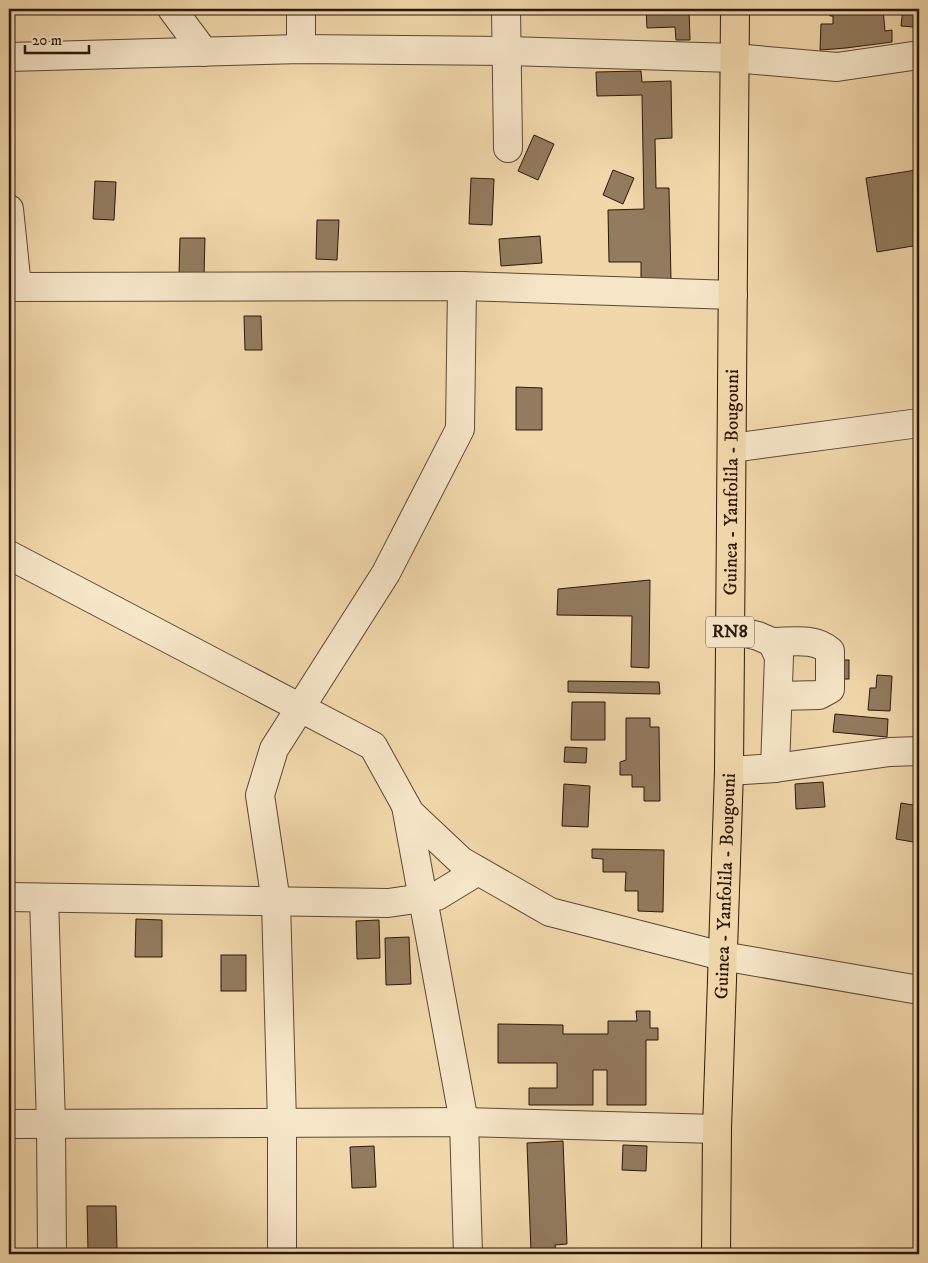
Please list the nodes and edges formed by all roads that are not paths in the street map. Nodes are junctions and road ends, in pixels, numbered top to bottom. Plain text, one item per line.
1 (172, 9) edge
2 (301, 9) edge
3 (506, 9) edge
4 (735, 9) edge
5 (301, 50) junction
6 (507, 51) junction
7 (204, 52) junction
8 (919, 55) edge
9 (9, 57) edge
10 (734, 58) junction
11 (508, 148) dead end
12 (9, 209) edge
13 (462, 286) junction
14 (13, 287) edge
15 (732, 295) junction
16 (919, 423) edge
17 (732, 448) junction
18 (9, 555) edge
19 (730, 629) junction
20 (772, 642) junction
21 (778, 696) junction
22 (300, 707) junction
23 (919, 751) edge
24 (775, 768) junction
25 (729, 771) junction
26 (406, 806) junction
27 (478, 871) junction
28 (9, 897) edge
29 (44, 898) junction
30 (423, 898) junction
31 (276, 902) junction
32 (722, 956) junction
33 (919, 990) edge
34 (282, 1122) junction
35 (464, 1122) junction
36 (9, 1124) edge
37 (50, 1124) junction
38 (717, 1128) junction
39 (52, 1254) edge
40 (282, 1254) edge
41 (468, 1254) edge
42 (716, 1254) edge

1 - 7 street
2 - 5 street
3 - 6 street
4 - 10 main road, Guinea - Yanfolila - Bougouni / RN8
5 - 6 street
5 - 7 street
6 - 10 street
6 - 11 street
7 - 9 street
8 - 10 street
10 - 15 main road, Guinea - Yanfolila - Bougouni / RN8
12 - 14 street
13 - 14 street
13 - 15 street
13 - 22 street
15 - 17 main road, Guinea - Yanfolila - Bougouni / RN8
16 - 17 street
17 - 19 main road, Guinea - Yanfolila - Bougouni / RN8
18 - 22 street
19 - 20 street
19 - 25 main road, Guinea - Yanfolila - Bougouni / RN8
20 - 21 street
20 - 21 street
21 - 24 street
22 - 26 street
22 - 31 street
23 - 24 street
24 - 25 street
25 - 32 main road, Guinea - Yanfolila - Bougouni / RN8
26 - 27 street
26 - 30 street
27 - 30 street
27 - 32 street
28 - 29 street
29 - 31 street
29 - 37 street
30 - 31 street
30 - 35 street
31 - 34 street
32 - 33 street
32 - 38 main road, Guinea - Yanfolila - Bougouni / RN8
34 - 35 street
34 - 37 street
34 - 40 street
35 - 38 street
35 - 41 street
36 - 37 street
37 - 39 street
38 - 42 main road, Guinea - Yanfolila - Bougouni / RN8

